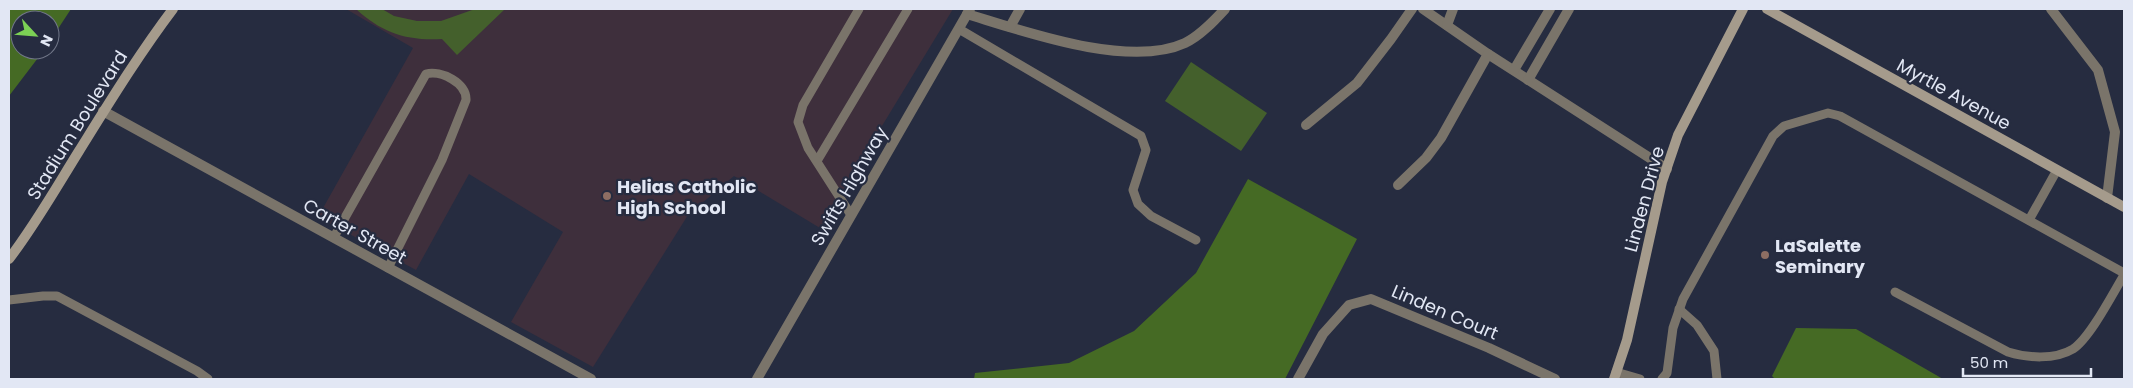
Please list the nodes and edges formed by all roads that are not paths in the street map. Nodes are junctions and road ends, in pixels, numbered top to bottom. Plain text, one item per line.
1 (173, 9) edge
2 (859, 9) edge
3 (908, 9) edge
4 (1020, 9) edge
5 (1226, 9) edge
6 (1412, 9) edge
7 (1424, 9) edge
8 (1453, 9) edge
9 (1550, 9) edge
10 (1569, 9) edge
11 (1743, 9) edge
12 (2051, 9) edge
13 (1771, 10) edge
14 (969, 11) edge
15 (1447, 25) junction
16 (1010, 27) junction
17 (959, 29) junction
18 (1488, 54) junction
19 (1514, 70) junction
20 (1528, 80) junction
21 (104, 111) junction
22 (1306, 125) dead end
23 (817, 161) junction
24 (1667, 168) junction
25 (2057, 170) junction
26 (1398, 186) dead end
27 (2107, 198) junction
28 (2124, 207) edge
29 (851, 215) junction
30 (2029, 220) junction
31 (334, 237) junction
32 (1196, 240) dead end
33 (9, 260) edge
34 (388, 268) junction
35 (2124, 274) edge
36 (1895, 292) dead end
37 (9, 300) edge
38 (1679, 309) junction
39 (1615, 376) edge
40 (208, 379) edge
41 (591, 379) edge
42 (756, 379) edge
43 (1298, 379) edge
44 (1555, 379) edge
45 (1640, 379) edge
46 (1662, 379) edge
47 (1717, 379) edge

1 - 21 street, Stadium Boulevard
2 - 23 lane
3 - 23 lane
4 - 16 street
5 - 16 street
6 - 22 street
7 - 15 street
8 - 15 street
9 - 19 street
10 - 20 street
11 - 24 street, Linden Drive
12 - 27 street
13 - 25 street, Myrtle Avenue
14 - 16 street
14 - 17 street, Swifts Highway
15 - 18 street
17 - 29 street, Swifts Highway
17 - 32 lane
18 - 19 street
18 - 26 street
19 - 20 street
20 - 24 street
21 - 31 street, Carter Street
21 - 33 street, Stadium Boulevard
23 - 29 lane
24 - 39 street, Linden Drive
25 - 27 street, Myrtle Avenue
25 - 30 lane
27 - 28 street, Myrtle Avenue
29 - 42 street, Swifts Highway
30 - 35 lane
30 - 38 lane
31 - 34 street, Carter Street
31 - 34 lane
34 - 41 street, Carter Street
35 - 36 lane
37 - 40 lane
38 - 46 lane
38 - 47 lane
39 - 45 lane
43 - 44 street, Linden Court

